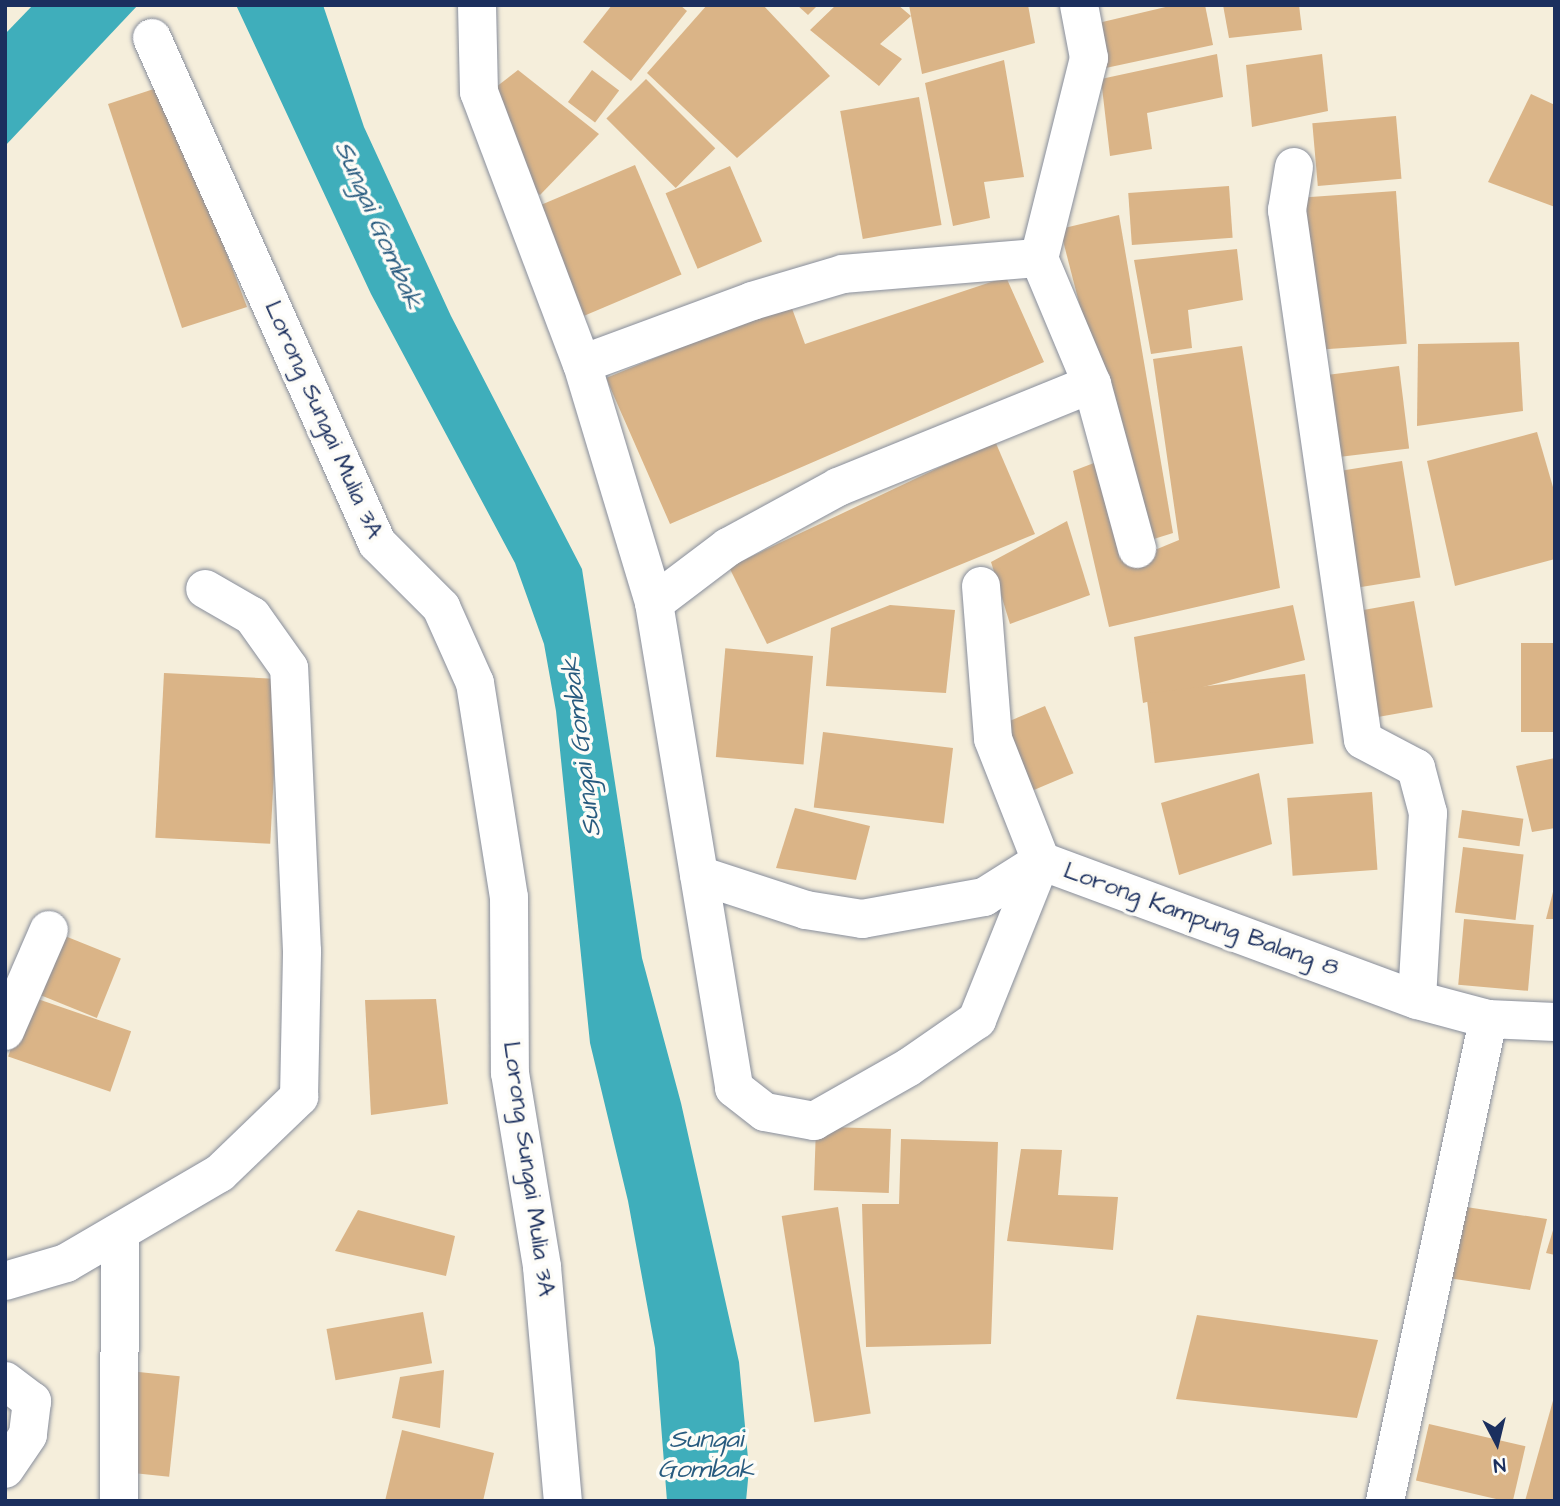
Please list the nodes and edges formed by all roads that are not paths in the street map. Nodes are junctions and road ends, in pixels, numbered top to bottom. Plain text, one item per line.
1 (477, 5) edge
2 (1079, 5) edge
3 (152, 38) dead end
4 (1294, 167) dead end
5 (1039, 258) junction
6 (583, 365) junction
7 (1092, 384) junction
8 (1137, 549) dead end
9 (981, 586) dead end
10 (205, 589) dead end
11 (654, 603) junction
12 (1041, 860) junction
13 (699, 875) junction
14 (49, 930) dead end
15 (1417, 1000) junction
16 (1488, 1019) junction
17 (1555, 1022) edge
18 (5, 1031) edge
19 (120, 1232) junction
20 (5, 1281) edge
21 (5, 1381) edge
22 (5, 1469) edge
23 (119, 1501) edge
24 (563, 1501) edge
25 (1385, 1501) edge

1 - 6 street
2 - 5 street
3 - 24 street, Lorong Sungai Mulia 3A
4 - 15 street
5 - 6 street
5 - 7 street
6 - 11 street
7 - 8 street
7 - 11 street
9 - 12 street, Lorong Kampung Balang 8
10 - 19 street
11 - 13 street
12 - 13 street
12 - 13 street
12 - 15 street, Lorong Kampung Balang 8
14 - 18 street
15 - 16 street, Lorong Kampung Balang 8
16 - 17 street, Lorong Kampung Balang 8
16 - 25 street
19 - 20 street
19 - 23 street
21 - 22 street

